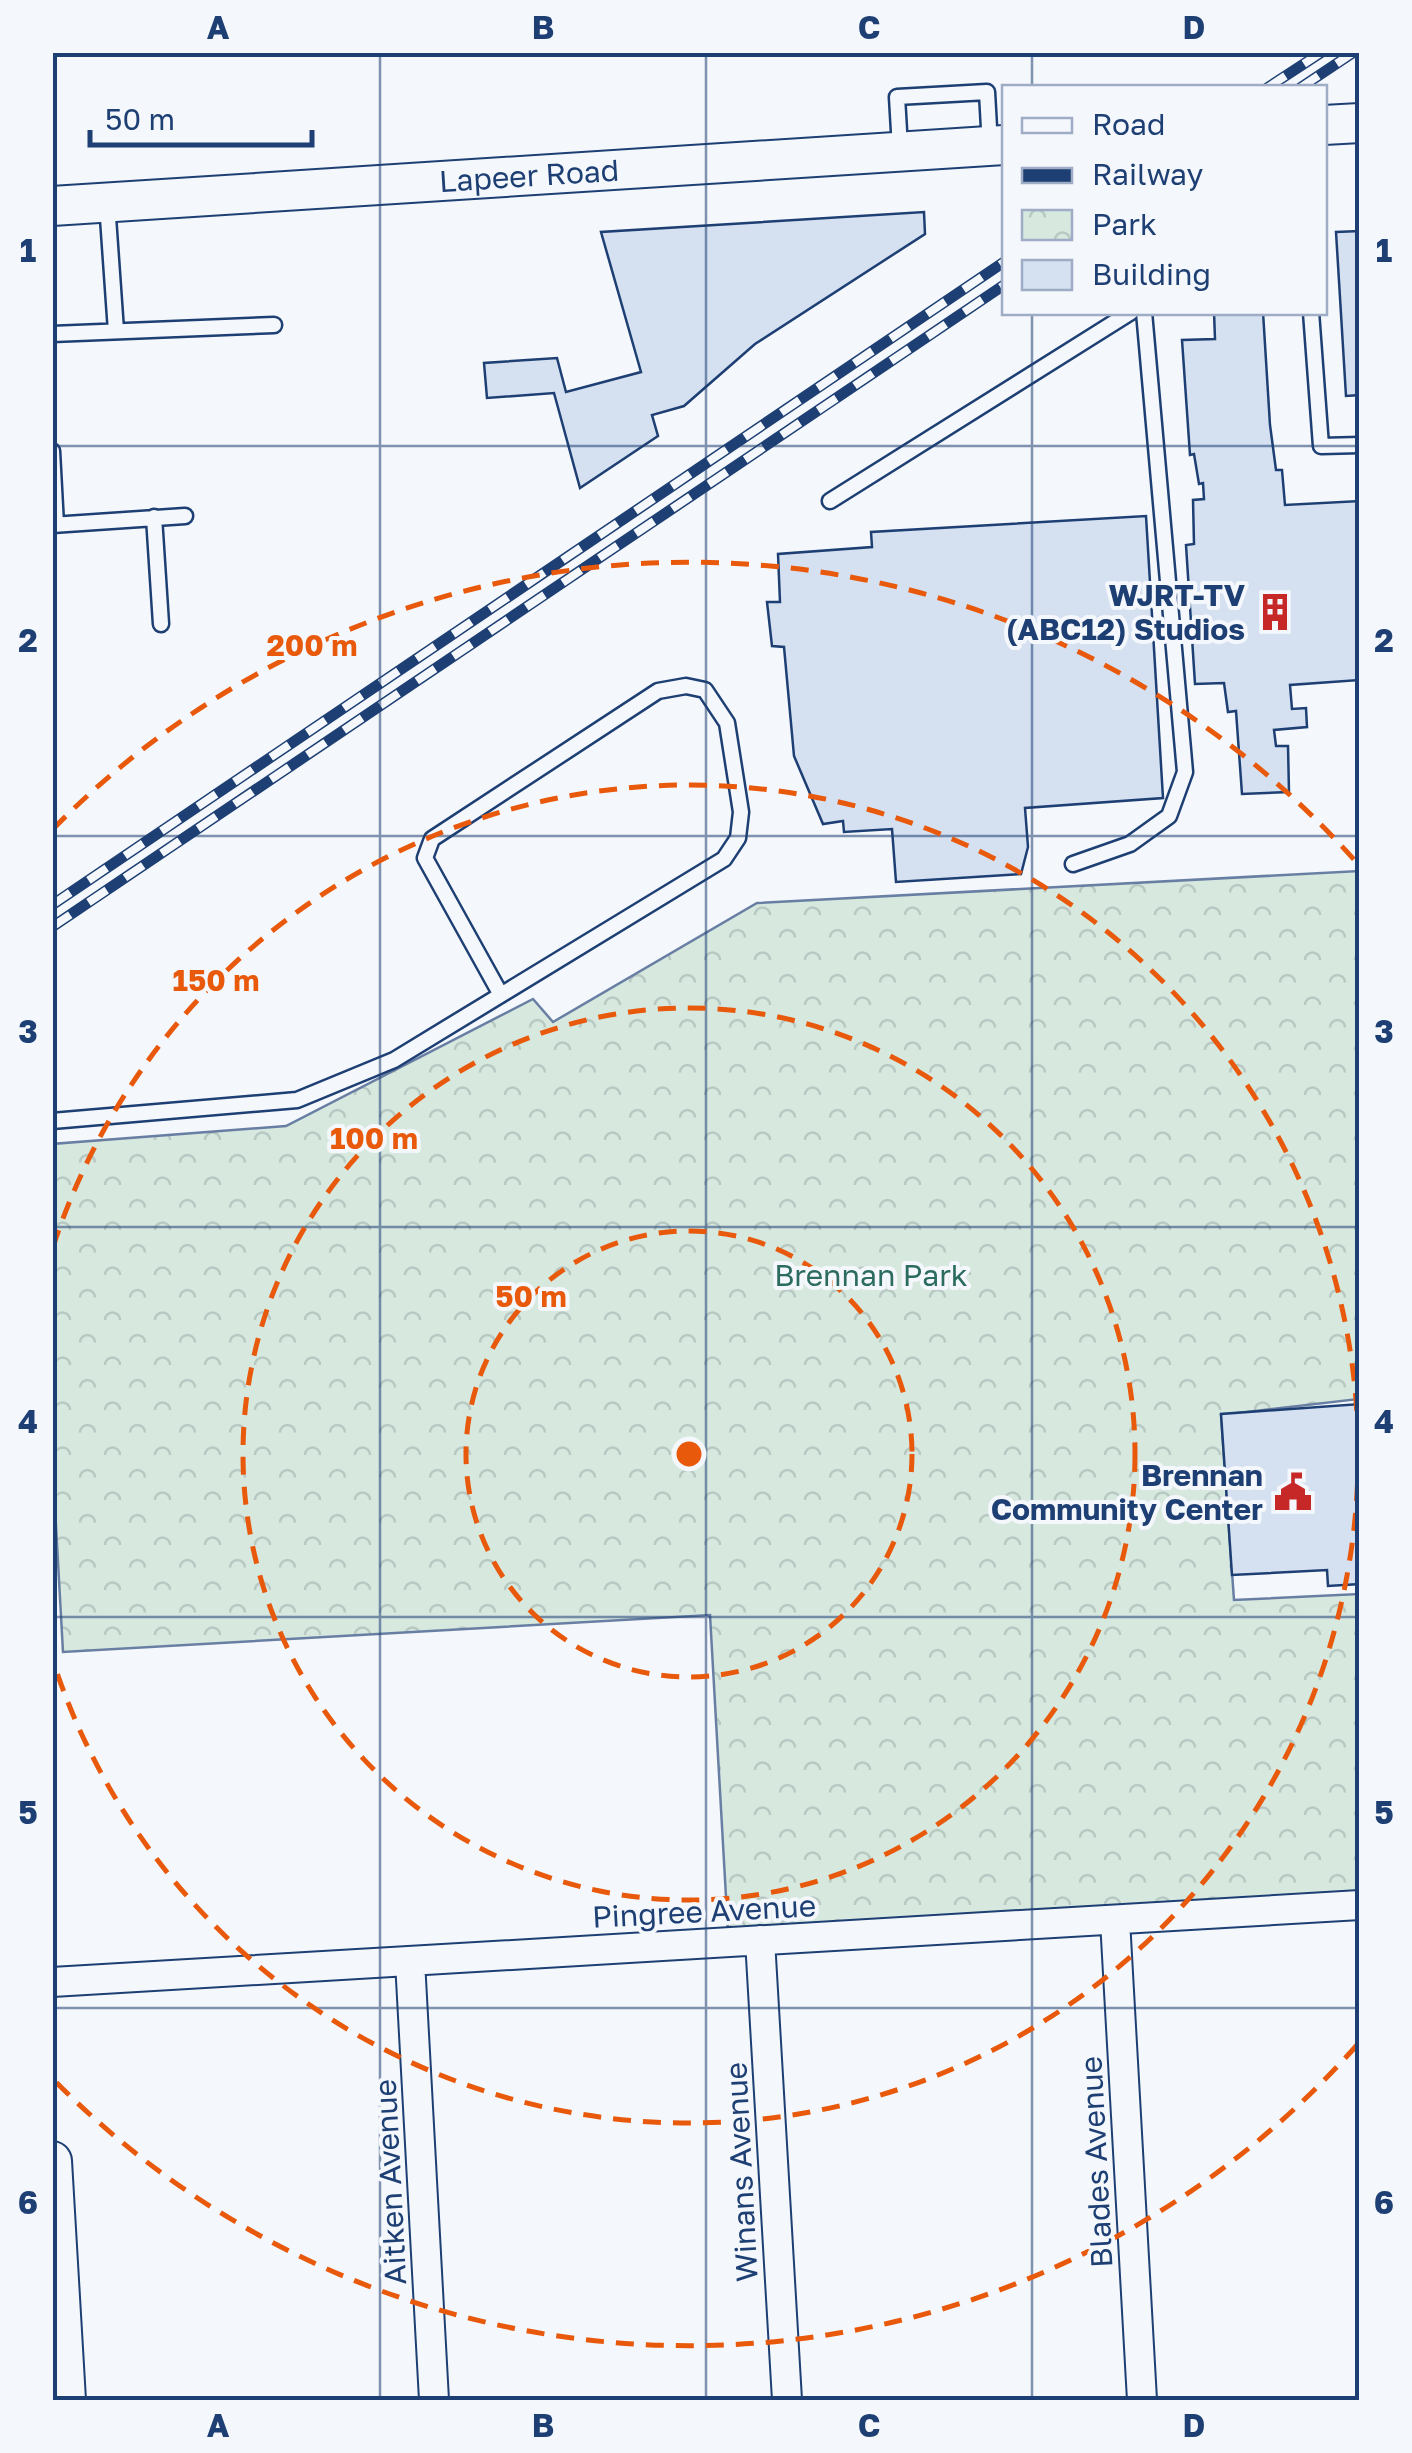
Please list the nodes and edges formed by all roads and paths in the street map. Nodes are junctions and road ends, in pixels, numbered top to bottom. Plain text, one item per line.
1 (1360, 123) edge
2 (1327, 125) edge
3 (997, 146) edge
4 (900, 152) junction
5 (107, 203) junction
6 (52, 206) edge
7 (1126, 315) edge
8 (1144, 315) edge
9 (1311, 315) edge
10 (274, 325) dead end
11 (116, 332) junction
12 (52, 334) edge
13 (1360, 444) edge
14 (52, 451) edge
15 (830, 501) dead end
16 (185, 516) dead end
17 (154, 518) junction
18 (54, 525) edge
19 (161, 624) dead end
20 (1073, 864) dead end
21 (502, 996) junction
22 (52, 1121) edge
23 (1360, 1905) edge
24 (1114, 1920) junction
25 (760, 1940) junction
26 (410, 1960) junction
27 (52, 1982) edge
28 (52, 2162) edge
29 (66, 2400) edge
30 (434, 2400) edge
31 (787, 2400) edge
32 (1142, 2400) edge

1 - 2 main road
3 - 4 main road, Lapeer Road
3 - 4 lane
4 - 5 main road, Lapeer Road
5 - 6 main road, Lapeer Road
5 - 11 lane
7 - 15 lane
8 - 20 lane
9 - 13 lane
10 - 11 lane
11 - 12 lane
14 - 18 lane
16 - 17 lane
17 - 18 lane
17 - 19 lane
21 - 21 lane
21 - 22 lane
23 - 24 street, Pingree Avenue
24 - 25 street, Pingree Avenue
24 - 32 street, Blades Avenue
25 - 26 street, Pingree Avenue
25 - 31 street, Winans Avenue
26 - 27 street, Pingree Avenue
26 - 30 street, Aitken Avenue
28 - 29 main road

